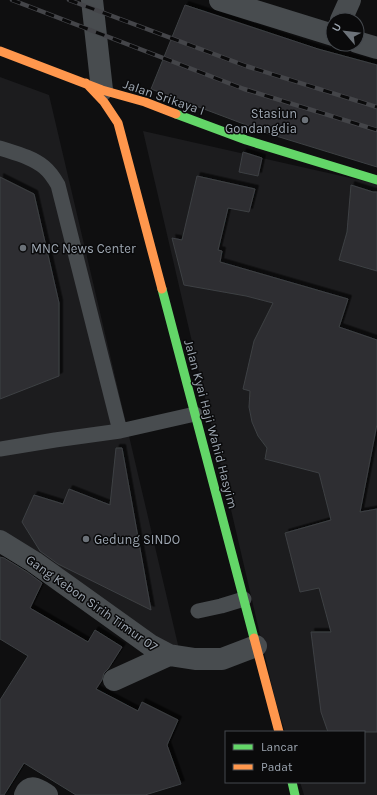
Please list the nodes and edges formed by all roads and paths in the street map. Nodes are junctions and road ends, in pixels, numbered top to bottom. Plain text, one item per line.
1 (92, 0) edge
2 (220, 0) edge
3 (350, 0) edge
4 (345, 12) edge
5 (325, 33) edge
6 (365, 44) edge
7 (377, 48) edge
8 (0, 51) edge
9 (94, 87) junction
10 (144, 102) junction
11 (131, 106) dead end
12 (122, 113) dead end
13 (118, 124) junction
14 (0, 148) edge
15 (377, 180) edge
16 (195, 414) junction
17 (120, 431) junction
18 (0, 449) edge
19 (0, 541) edge
20 (244, 599) junction
21 (198, 611) dead end
22 (256, 646) junction
23 (169, 655) junction
24 (114, 680) dead end
25 (278, 731) edge
26 (292, 783) edge
27 (25, 795) edge
28 (47, 795) edge
29 (295, 795) edge

1 - 9 street
2 - 5 street
3 - 4 street
6 - 7 street
8 - 9 street, Jalan Srikaya I
9 - 10 street, Jalan Srikaya I
9 - 13 street, Jalan Kyai Haji Wahid Hasyim
10 - 11 street
10 - 15 street, Jalan Srikaya I
12 - 13 street
13 - 16 street, Jalan Kyai Haji Wahid Hasyim
14 - 17 lane
16 - 17 lane
16 - 20 street, Jalan Kyai Haji Wahid Hasyim
17 - 18 lane
19 - 23 street, Gang Kebon Sirih Timur 07
20 - 21 lane
20 - 22 street, Jalan Kyai Haji Wahid Hasyim
22 - 23 street, Gang Kebon Sirih Timur 07
22 - 25 street, Jalan Kyai Haji Wahid Hasyim
23 - 24 street
26 - 29 street
27 - 28 street

